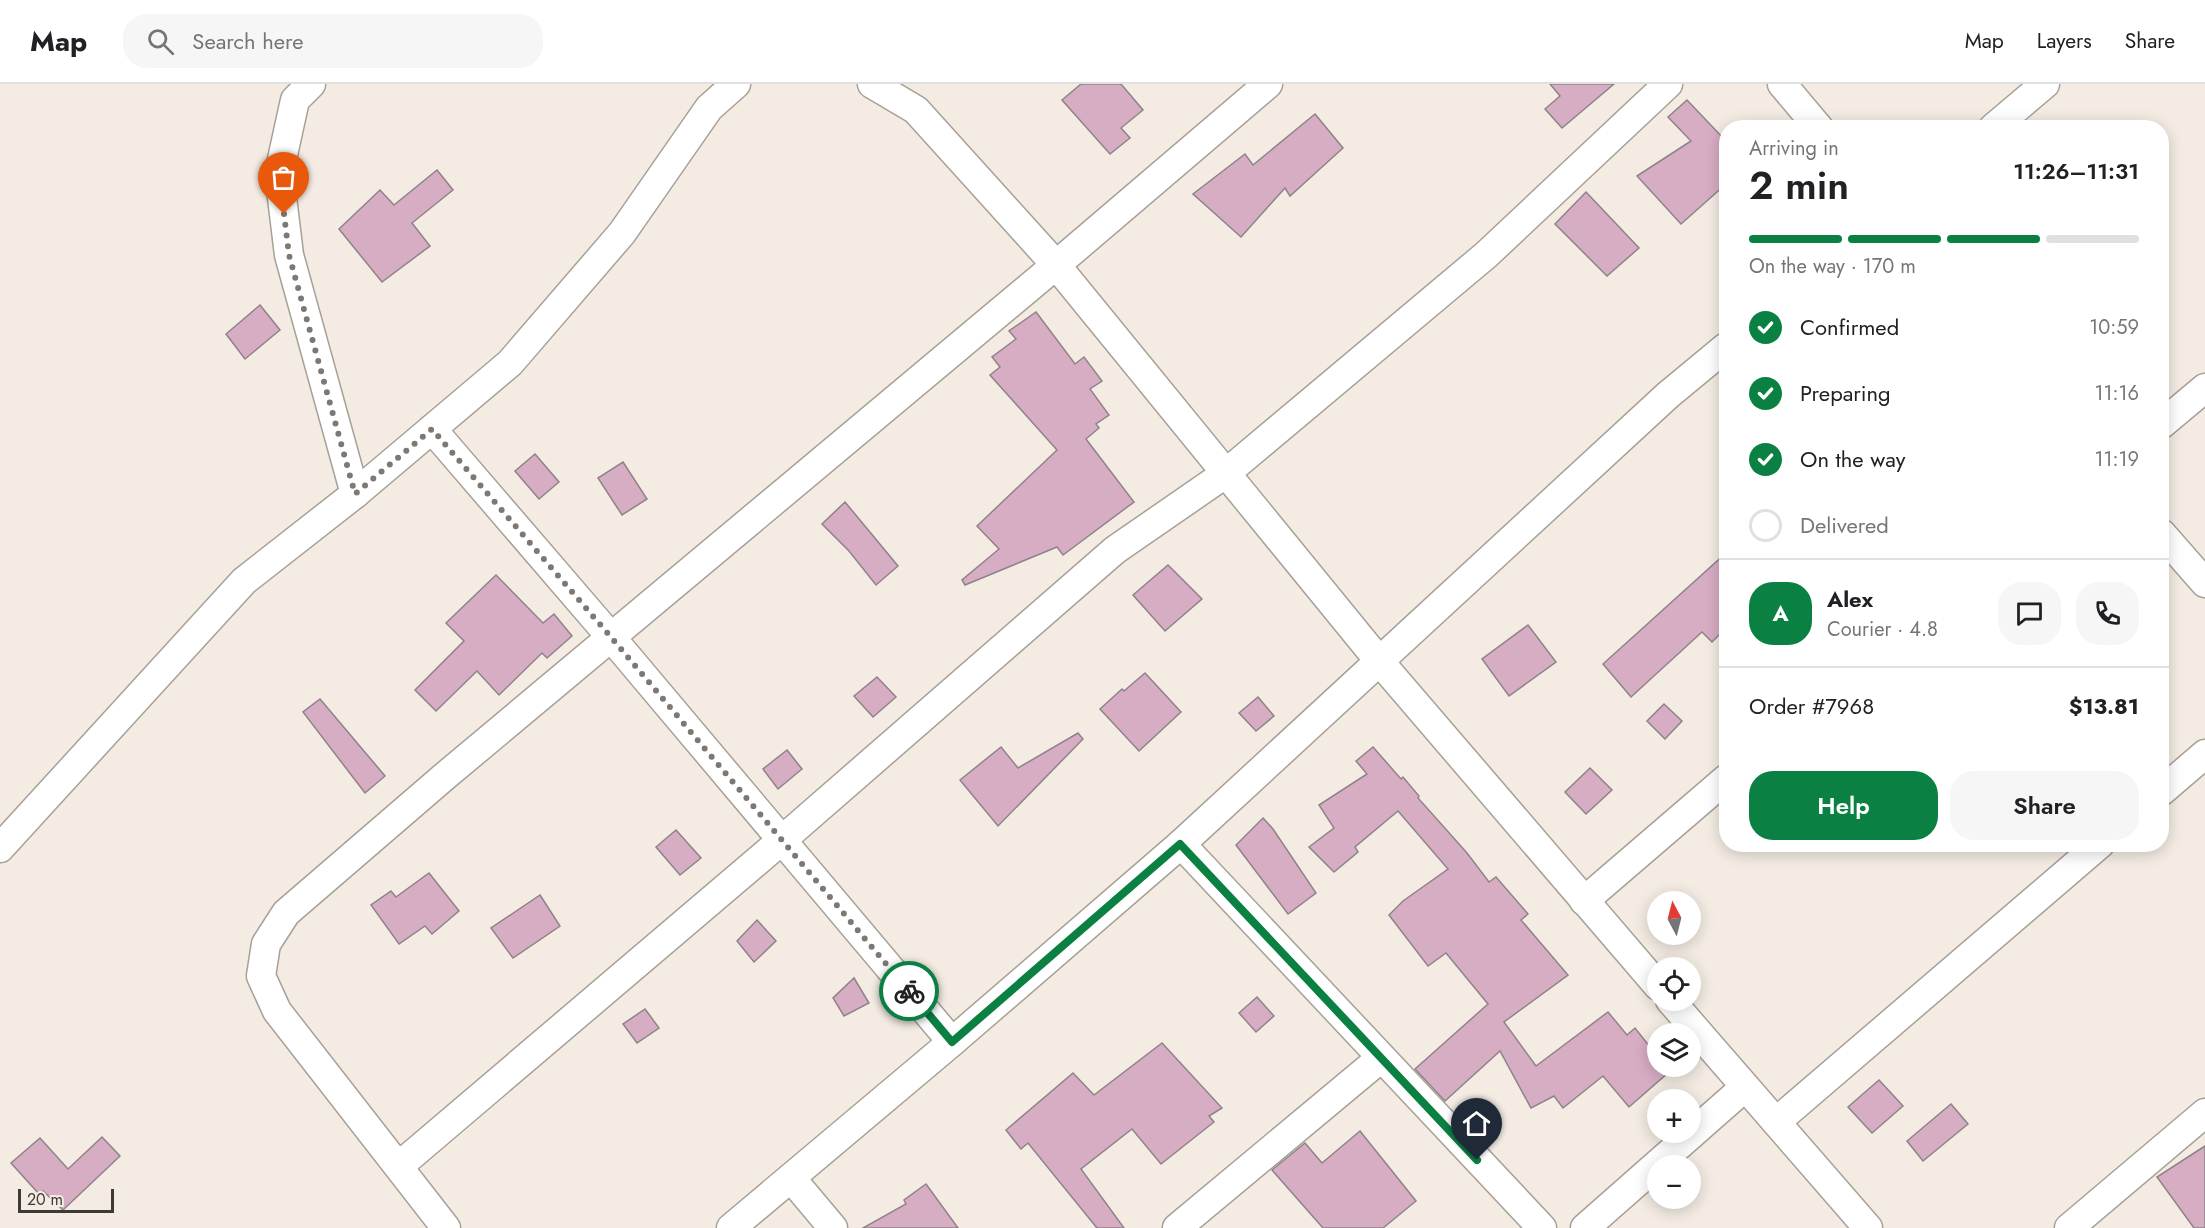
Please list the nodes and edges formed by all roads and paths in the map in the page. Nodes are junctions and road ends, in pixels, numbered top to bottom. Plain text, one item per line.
1 (311, 84) edge
2 (736, 84) edge
3 (872, 84) edge
4 (1268, 84) edge
5 (1668, 84) edge
6 (1782, 84) edge
7 (2045, 84) edge
8 (1812, 120) edge
9 (2002, 120) edge
10 (1056, 265) junction
11 (1719, 353) edge
12 (2205, 388) edge
13 (2169, 418) edge
14 (432, 429) junction
15 (1225, 474) junction
16 (355, 494) junction
17 (2169, 542) edge
18 (2205, 583) edge
19 (610, 636) junction
20 (1380, 662) junction
21 (2205, 754) edge
22 (1719, 785) edge
23 (2169, 785) edge
24 (782, 840) junction
25 (1180, 844) junction
26 (0, 848) edge
27 (2091, 852) edge
28 (1584, 901) junction
29 (1647, 973) edge
30 (1679, 1011) edge
31 (952, 1042) junction
32 (1381, 1058) junction
33 (1744, 1087) junction
34 (2205, 1113) edge
35 (1776, 1122) junction
36 (399, 1166) junction
37 (791, 1178) junction
38 (446, 1228) edge
39 (731, 1228) edge
40 (833, 1228) edge
41 (1177, 1228) edge
42 (1542, 1228) edge
43 (1585, 1228) edge
44 (1868, 1228) edge
45 (2069, 1228) edge

1 - 16 street
2 - 14 street
3 - 10 street
4 - 10 street
5 - 15 street
6 - 8 street
7 - 9 street
10 - 15 street
10 - 19 street
11 - 20 street
12 - 13 street
14 - 16 street
14 - 19 street
15 - 20 street
15 - 24 street
16 - 26 street
17 - 18 street
19 - 24 street
19 - 36 street
20 - 25 street
20 - 28 street
21 - 23 street
22 - 28 street
24 - 31 street
24 - 36 street
25 - 31 street
25 - 32 street
27 - 35 street
28 - 29 street
30 - 33 street
31 - 37 street
32 - 41 street
32 - 42 street
33 - 35 street
33 - 43 street
34 - 45 street
35 - 44 street
36 - 38 street
37 - 39 street
37 - 40 street

